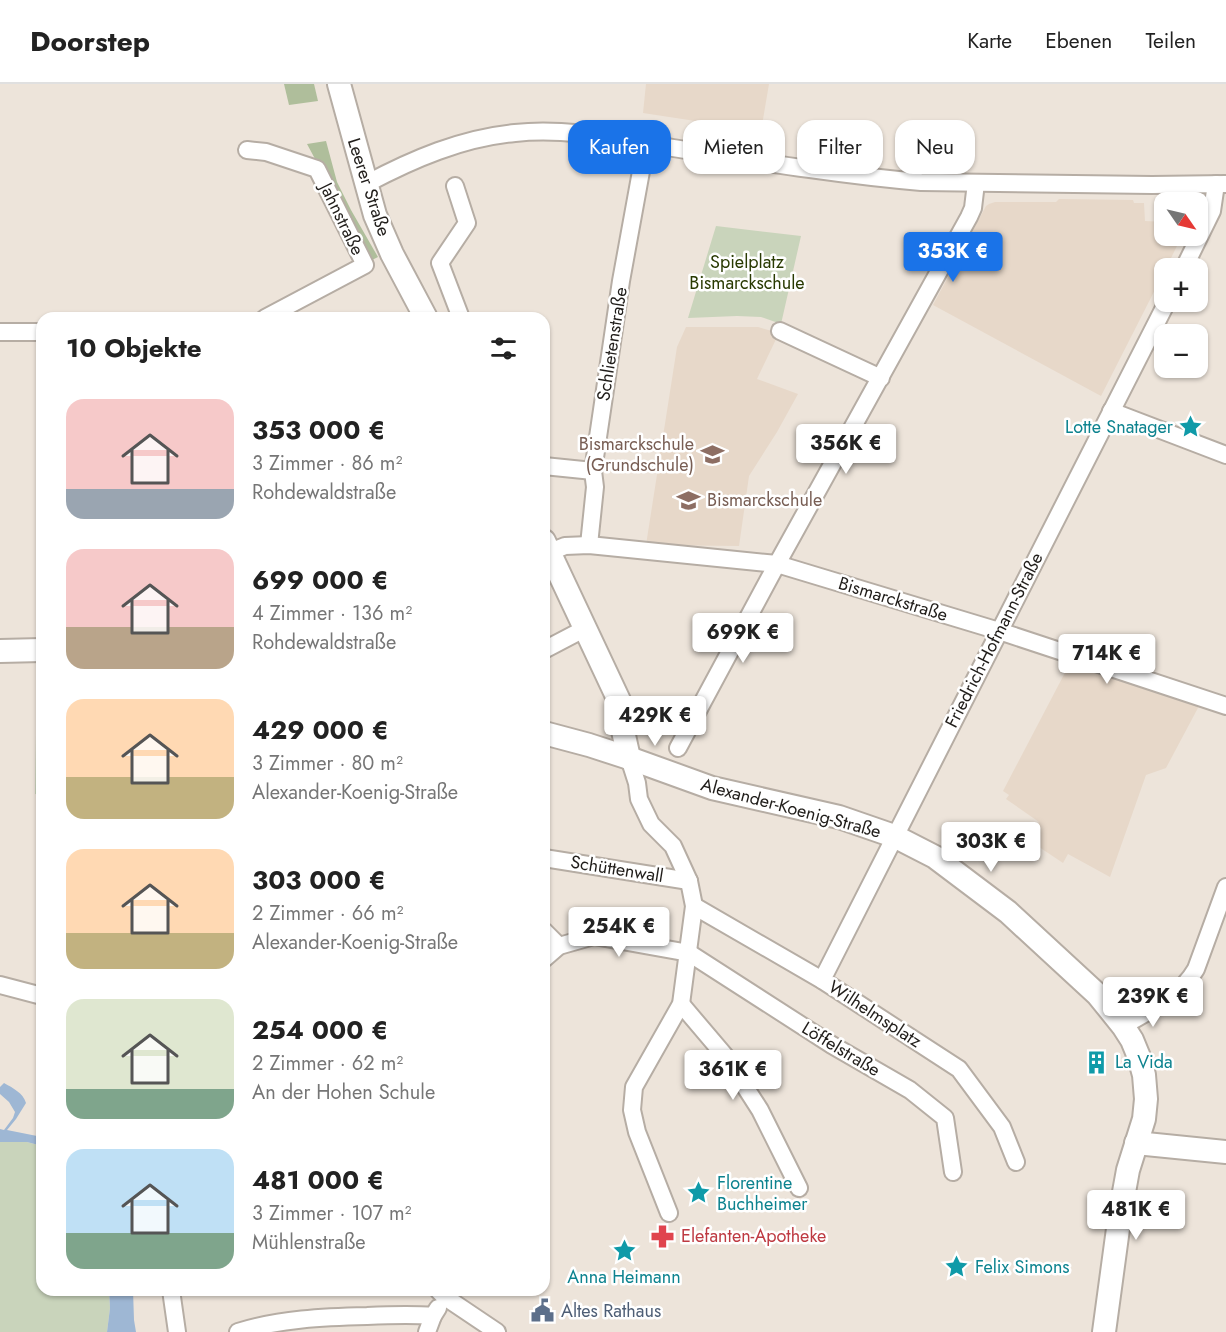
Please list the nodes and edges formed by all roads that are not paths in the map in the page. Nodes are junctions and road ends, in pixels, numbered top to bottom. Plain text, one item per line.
1 (339, 84) edge
2 (568, 133) edge
3 (671, 148) edge
4 (247, 150) dead end
5 (641, 174) edge
6 (976, 183) junction
7 (366, 184) junction
8 (1221, 184) edge
9 (455, 186) dead end
10 (1189, 258) edge
11 (276, 312) edge
12 (423, 312) edge
13 (459, 312) edge
14 (1162, 312) edge
15 (780, 331) dead end
16 (0, 332) edge
17 (36, 332) edge
18 (881, 378) junction
19 (1111, 411) junction
20 (1226, 455) edge
21 (550, 467) edge
22 (592, 471) junction
23 (589, 545) junction
24 (550, 547) edge
25 (550, 553) edge
26 (777, 564) junction
27 (586, 628) junction
28 (999, 631) junction
29 (550, 647) edge
30 (36, 650) edge
31 (0, 651) edge
32 (1226, 706) edge
33 (550, 735) edge
34 (678, 748) dead end
35 (629, 758) junction
36 (894, 836) junction
37 (550, 859) edge
38 (689, 881) junction
39 (1226, 887) edge
40 (694, 906) junction
41 (550, 937) edge
42 (559, 946) junction
43 (689, 953) junction
44 (550, 954) edge
45 (822, 980) junction
46 (0, 985) edge
47 (36, 994) edge
48 (681, 1005) junction
49 (1123, 1026) junction
50 (1136, 1143) junction
51 (1226, 1152) edge
52 (1016, 1162) dead end
53 (953, 1172) dead end
54 (799, 1188) dead end
55 (669, 1213) dead end
56 (172, 1296) edge
57 (440, 1296) edge
58 (445, 1296) edge
59 (433, 1316) junction
60 (177, 1332) edge
61 (238, 1332) edge
62 (427, 1332) edge
63 (497, 1332) edge
64 (1104, 1332) edge

1 - 7 main road, Leerer Straße
2 - 7 street
3 - 6 street
4 - 11 street, Jahnstraße
5 - 22 street, Schlietenstraße
6 - 8 street
6 - 18 street
7 - 12 main road, Leerer Straße
8 - 10 street
9 - 13 street
14 - 19 street, Friedrich-Hofmann-Straße
15 - 18 street
16 - 17 street
18 - 26 street
19 - 20 street
19 - 28 street, Friedrich-Hofmann-Straße
21 - 22 street
22 - 23 street, Schlietenstraße
23 - 24 street, Bismarckstraße
23 - 26 street, Bismarckstraße
25 - 27 main road
26 - 28 street, Bismarckstraße
26 - 34 street
27 - 29 street
27 - 35 main road
28 - 32 street, Bismarckstraße
28 - 36 street, Friedrich-Hofmann-Straße
30 - 31 main road
33 - 35 main road, Alexander-Koenig-Straße
35 - 36 main road, Alexander-Koenig-Straße
35 - 38 street
36 - 45 street, Friedrich-Hofmann-Straße
36 - 49 main road, Alexander-Koenig-Straße
37 - 38 street, Schüttenwall
38 - 40 street
39 - 49 street
40 - 43 street
40 - 45 street, Wilhelmsplatz
41 - 42 street
42 - 43 street
42 - 44 street
43 - 48 street
43 - 53 street, Löffelstraße
45 - 52 street, Wilhelmsplatz
46 - 47 street
48 - 54 street
48 - 55 street
49 - 50 main road, Alexander-Koenig-Straße
50 - 51 main road
50 - 64 main road, Alexander-Koenig-Straße
56 - 60 street
57 - 59 street
58 - 63 street
59 - 61 street
59 - 62 street

